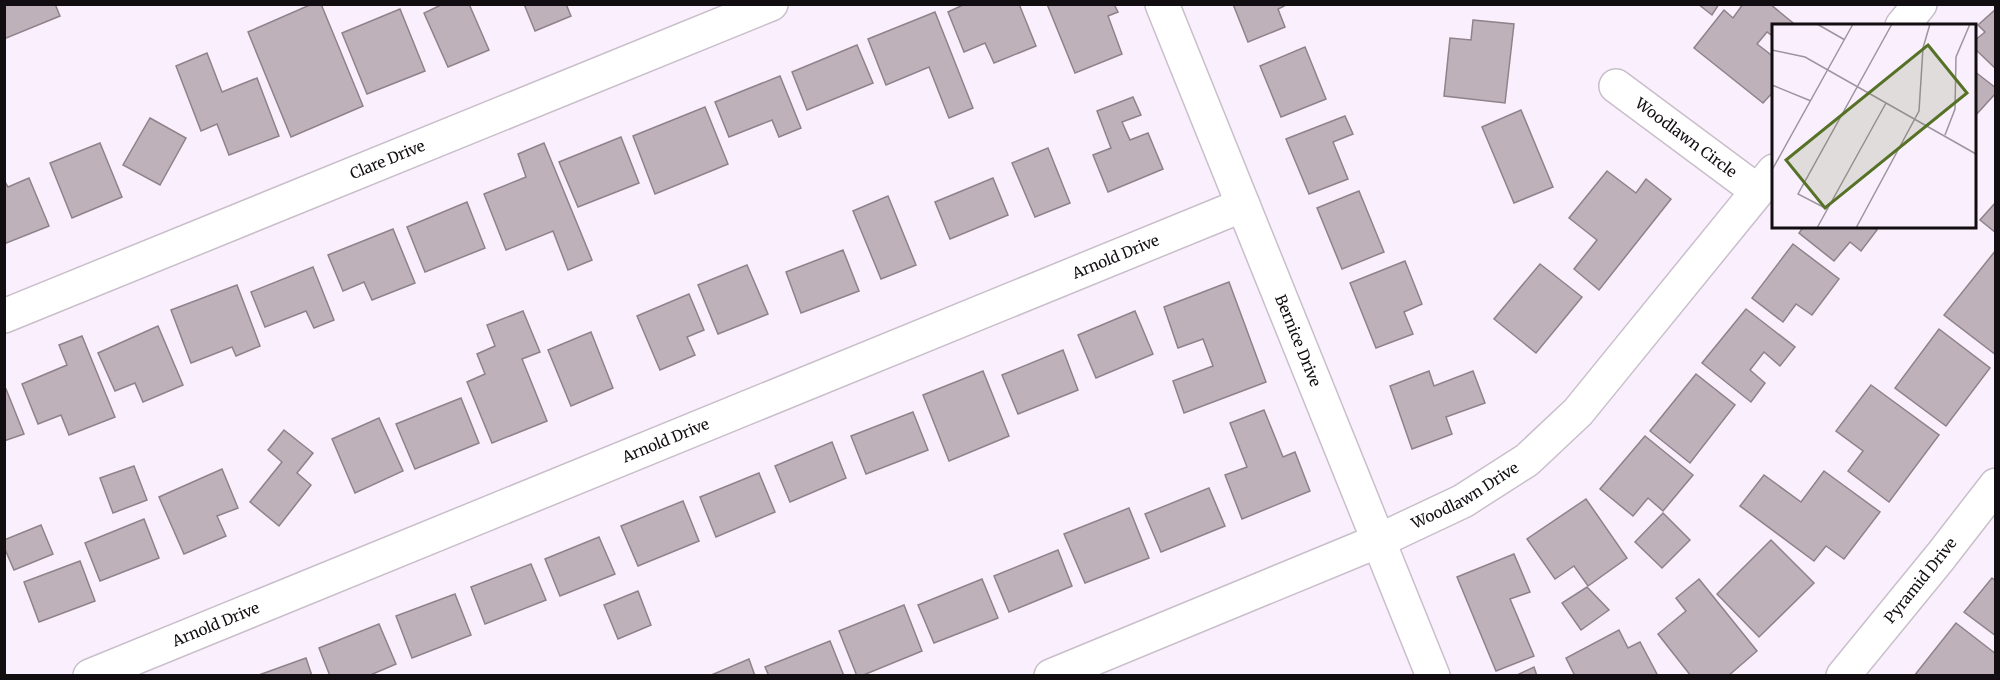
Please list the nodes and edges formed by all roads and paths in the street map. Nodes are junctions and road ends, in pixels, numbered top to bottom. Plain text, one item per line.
1 (771, 4) edge
2 (1162, 4) edge
3 (1920, 4) edge
4 (1904, 24) edge
5 (1616, 86) dead end
6 (1765, 181) edge
7 (1243, 205) junction
8 (4, 316) edge
9 (1995, 485) edge
10 (1378, 541) junction
11 (90, 675) edge
12 (1051, 675) edge
13 (1433, 675) edge
14 (1843, 675) edge

1 - 8 street, Clare Drive
2 - 7 street, Bernice Drive
3 - 4 street
5 - 6 street, Woodlawn Circle
6 - 10 street, Woodlawn Drive
7 - 10 street, Bernice Drive
7 - 11 street, Arnold Drive
9 - 14 street, Pyramid Drive
10 - 12 street, Woodlawn Drive
10 - 13 street, Bernice Drive

